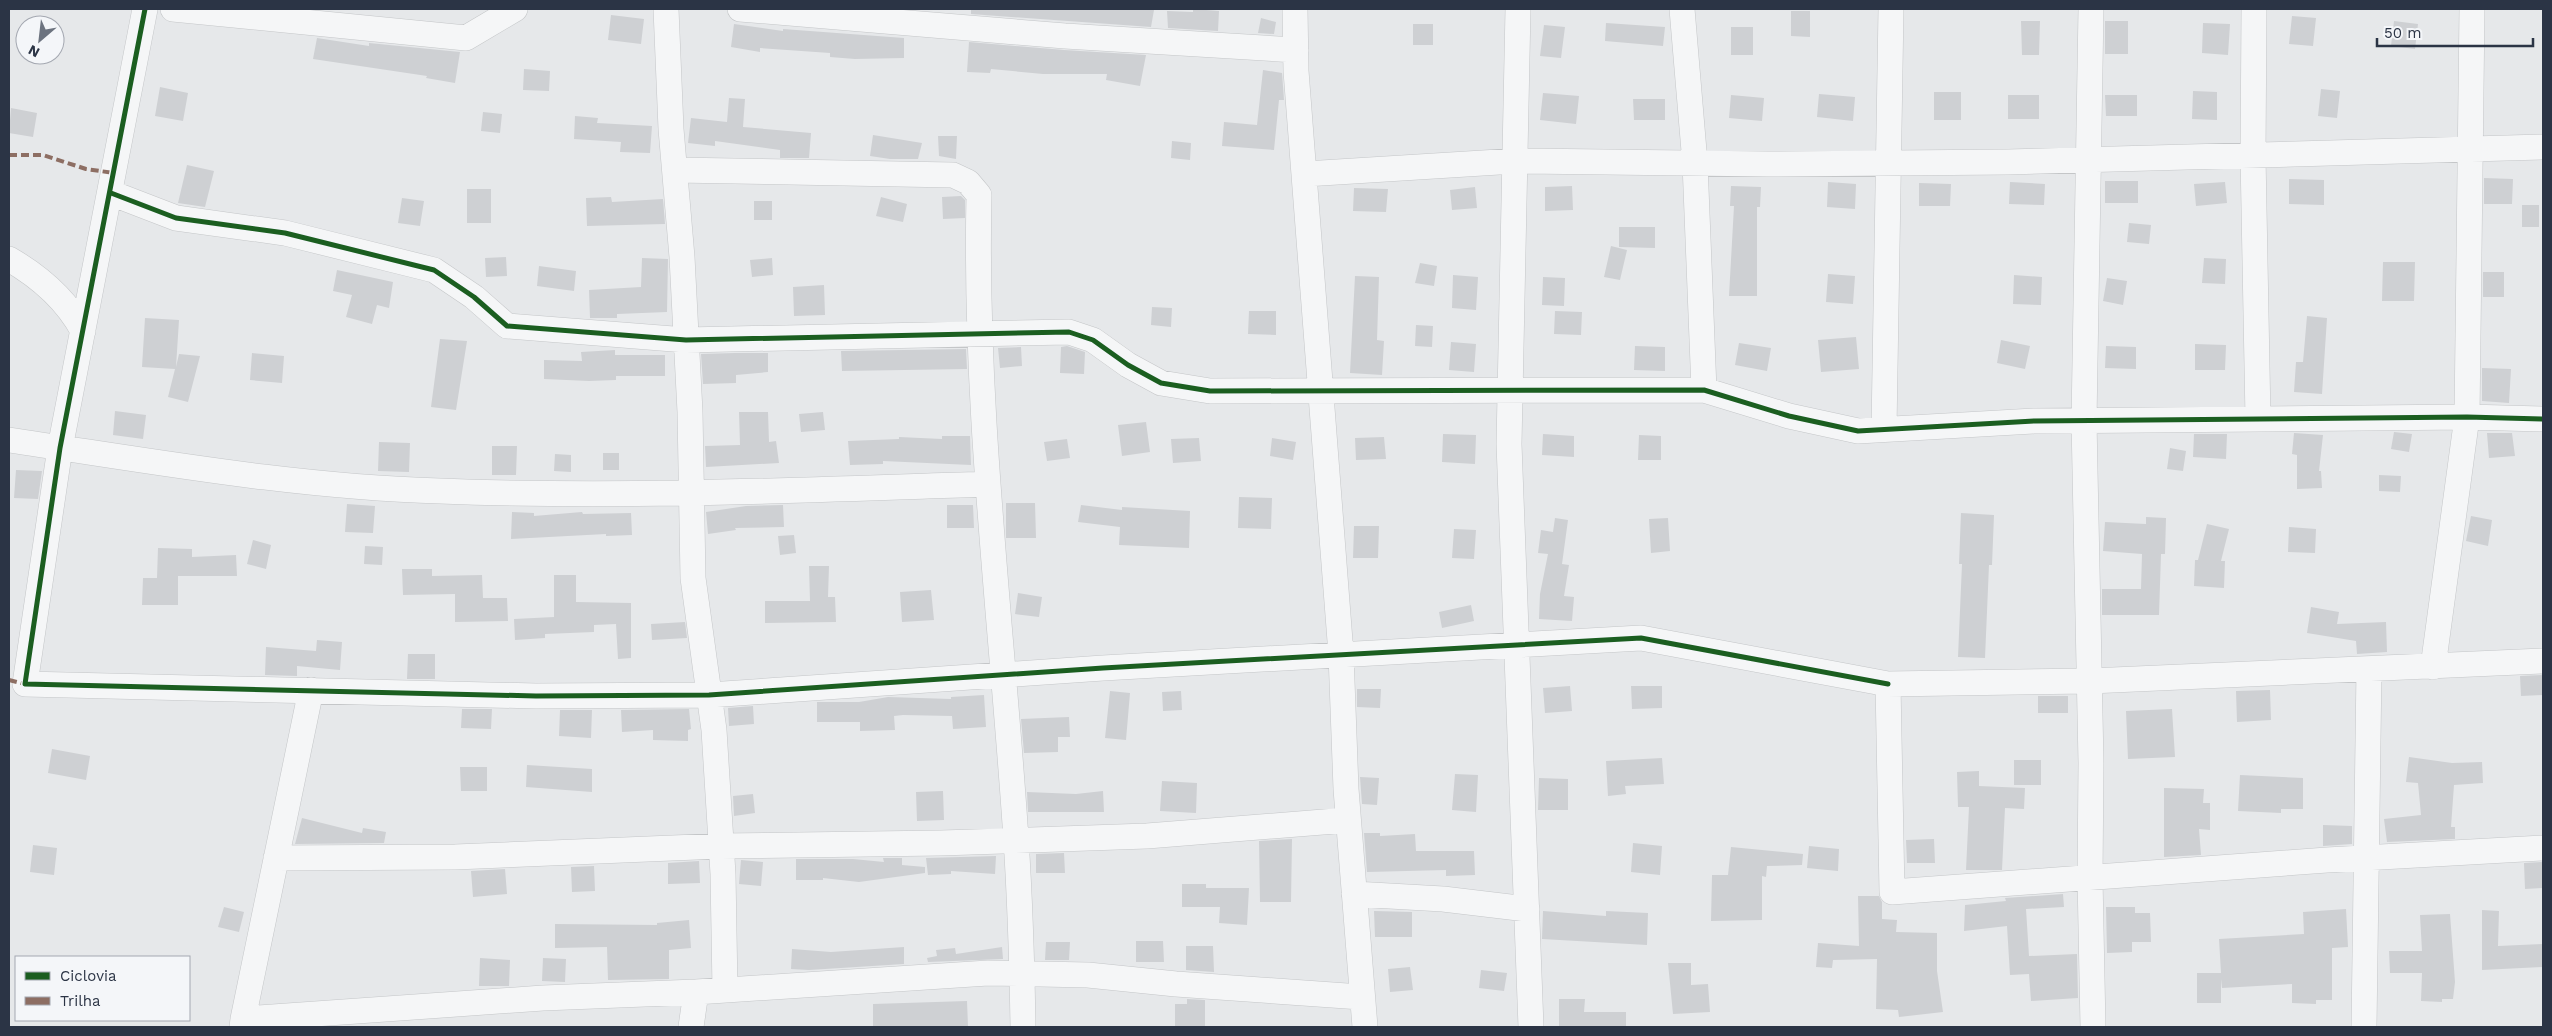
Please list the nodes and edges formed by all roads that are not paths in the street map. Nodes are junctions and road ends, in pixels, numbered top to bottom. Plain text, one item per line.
1 (145, 9) edge
2 (173, 9) edge
3 (515, 9) edge
4 (666, 9) edge
5 (740, 9) edge
6 (1295, 9) edge
7 (1518, 9) edge
8 (1682, 9) edge
9 (1890, 9) edge
10 (2091, 9) edge
11 (2254, 9) edge
12 (2472, 9) edge
13 (1296, 50) junction
14 (2543, 147) edge
15 (2470, 150) junction
16 (2253, 156) junction
17 (2090, 160) junction
18 (1515, 161) junction
19 (1695, 163) junction
20 (1888, 163) junction
21 (675, 170) junction
22 (1305, 174) junction
23 (110, 193) junction
24 (9, 259) edge
25 (83, 331) junction
26 (979, 332) junction
27 (686, 340) junction
28 (1510, 390) junction
29 (1704, 390) junction
30 (1320, 392) junction
31 (2467, 417) junction
32 (2543, 418) edge
33 (2258, 419) junction
34 (2084, 420) junction
35 (1884, 430) junction
36 (9, 440) edge
37 (60, 448) junction
38 (988, 484) junction
39 (691, 494) junction
40 (1518, 646) junction
41 (1341, 654) junction
42 (2543, 661) edge
43 (2433, 667) junction
44 (2369, 669) junction
45 (1003, 676) junction
46 (2090, 681) junction
47 (1888, 684) junction
48 (311, 690) junction
49 (709, 695) junction
50 (1348, 820) junction
51 (1016, 840) junction
52 (721, 846) junction
53 (2543, 848) edge
54 (276, 858) junction
55 (2366, 858) junction
56 (2090, 878) junction
57 (1354, 894) junction
58 (1527, 909) junction
59 (1022, 974) junction
60 (726, 990) junction
61 (696, 992) junction
62 (1361, 997) junction
63 (243, 1023) edge
64 (691, 1027) edge
65 (1023, 1027) edge
66 (1365, 1027) edge
67 (1531, 1027) edge
68 (2093, 1027) edge
69 (2364, 1027) edge

1 - 23 street
2 - 3 street
4 - 21 street
5 - 13 street
6 - 13 street
7 - 18 street
8 - 19 street
9 - 20 street
10 - 17 street
11 - 16 street
12 - 15 street
13 - 22 street
14 - 15 street
15 - 16 street
15 - 31 street
16 - 17 street
16 - 33 street
17 - 20 street
17 - 34 street
18 - 19 street
18 - 22 street
18 - 28 street
19 - 20 street
19 - 29 street
20 - 35 street
21 - 26 street
21 - 27 street
22 - 30 street
23 - 25 street
23 - 27 street
24 - 25 street
25 - 37 street
26 - 27 street
26 - 30 street
26 - 38 street
27 - 39 street
28 - 29 street
28 - 30 street
28 - 40 street
29 - 35 street
30 - 41 street
31 - 32 street
31 - 33 street
31 - 43 street
33 - 34 street
34 - 35 street
34 - 46 street
36 - 37 street
37 - 39 street
37 - 48 street
38 - 39 street
38 - 45 street
39 - 49 street
40 - 41 street
40 - 47 street
40 - 58 street
41 - 45 street
41 - 50 street
42 - 43 street
43 - 44 street
44 - 46 street
44 - 55 street
45 - 49 street
45 - 51 street
46 - 47 street
46 - 56 street
47 - 56 street
48 - 49 street
48 - 54 street
49 - 52 street
50 - 51 street
50 - 57 street
51 - 52 street
51 - 59 street
52 - 54 street
52 - 60 street
53 - 55 street
54 - 63 street
55 - 56 street
55 - 69 street
56 - 68 street
57 - 58 street
57 - 62 street
58 - 67 street
59 - 60 street
59 - 62 street
59 - 65 street
60 - 61 street
61 - 63 street
61 - 64 street
62 - 66 street

